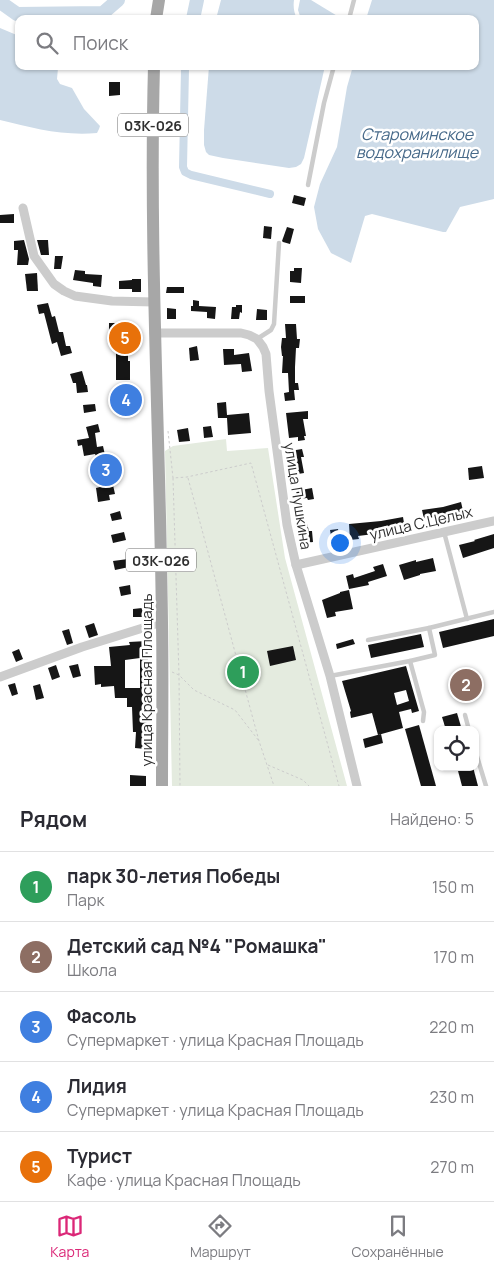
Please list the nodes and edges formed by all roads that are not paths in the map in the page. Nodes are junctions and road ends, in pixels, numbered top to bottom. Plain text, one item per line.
1 (159, 0) edge
2 (354, 0) edge
3 (157, 15) edge
4 (349, 15) edge
5 (154, 70) edge
6 (333, 70) edge
7 (308, 186) dead end
8 (23, 208) dead end
9 (279, 244) dead end
10 (154, 302) junction
11 (154, 333) junction
12 (257, 339) junction
13 (494, 521) edge
14 (444, 532) junction
15 (296, 565) junction
16 (494, 612) edge
17 (468, 619) junction
18 (162, 622) junction
19 (429, 628) junction
20 (368, 640) dead end
21 (410, 661) junction
22 (0, 676) edge
23 (330, 676) junction
24 (465, 715) dead end
25 (423, 722) dead end
26 (468, 726) edge
27 (479, 763) edge
28 (162, 786) edge
29 (357, 786) edge
30 (486, 786) edge

1 - 3 main road
2 - 4 lane
5 - 10 main road, улица Красная Площадь / 03К-026
6 - 7 lane
8 - 10 street
9 - 12 lane
10 - 11 main road, улица Красная Площадь / 03К-026
11 - 12 street
11 - 18 main road, улица Красная Площадь / 03К-026
12 - 15 street, улица Пушкина
13 - 14 street, улица С.Целых
14 - 15 street, улица С.Целых
14 - 17 lane
15 - 23 street, улица Пушкина
16 - 17 lane
17 - 19 lane
18 - 22 street
18 - 28 main road, улица Красная Площадь / 03К-026
19 - 20 lane
19 - 21 lane
21 - 23 lane
21 - 25 lane
23 - 29 street, улица Пушкина
24 - 26 lane
27 - 30 lane

